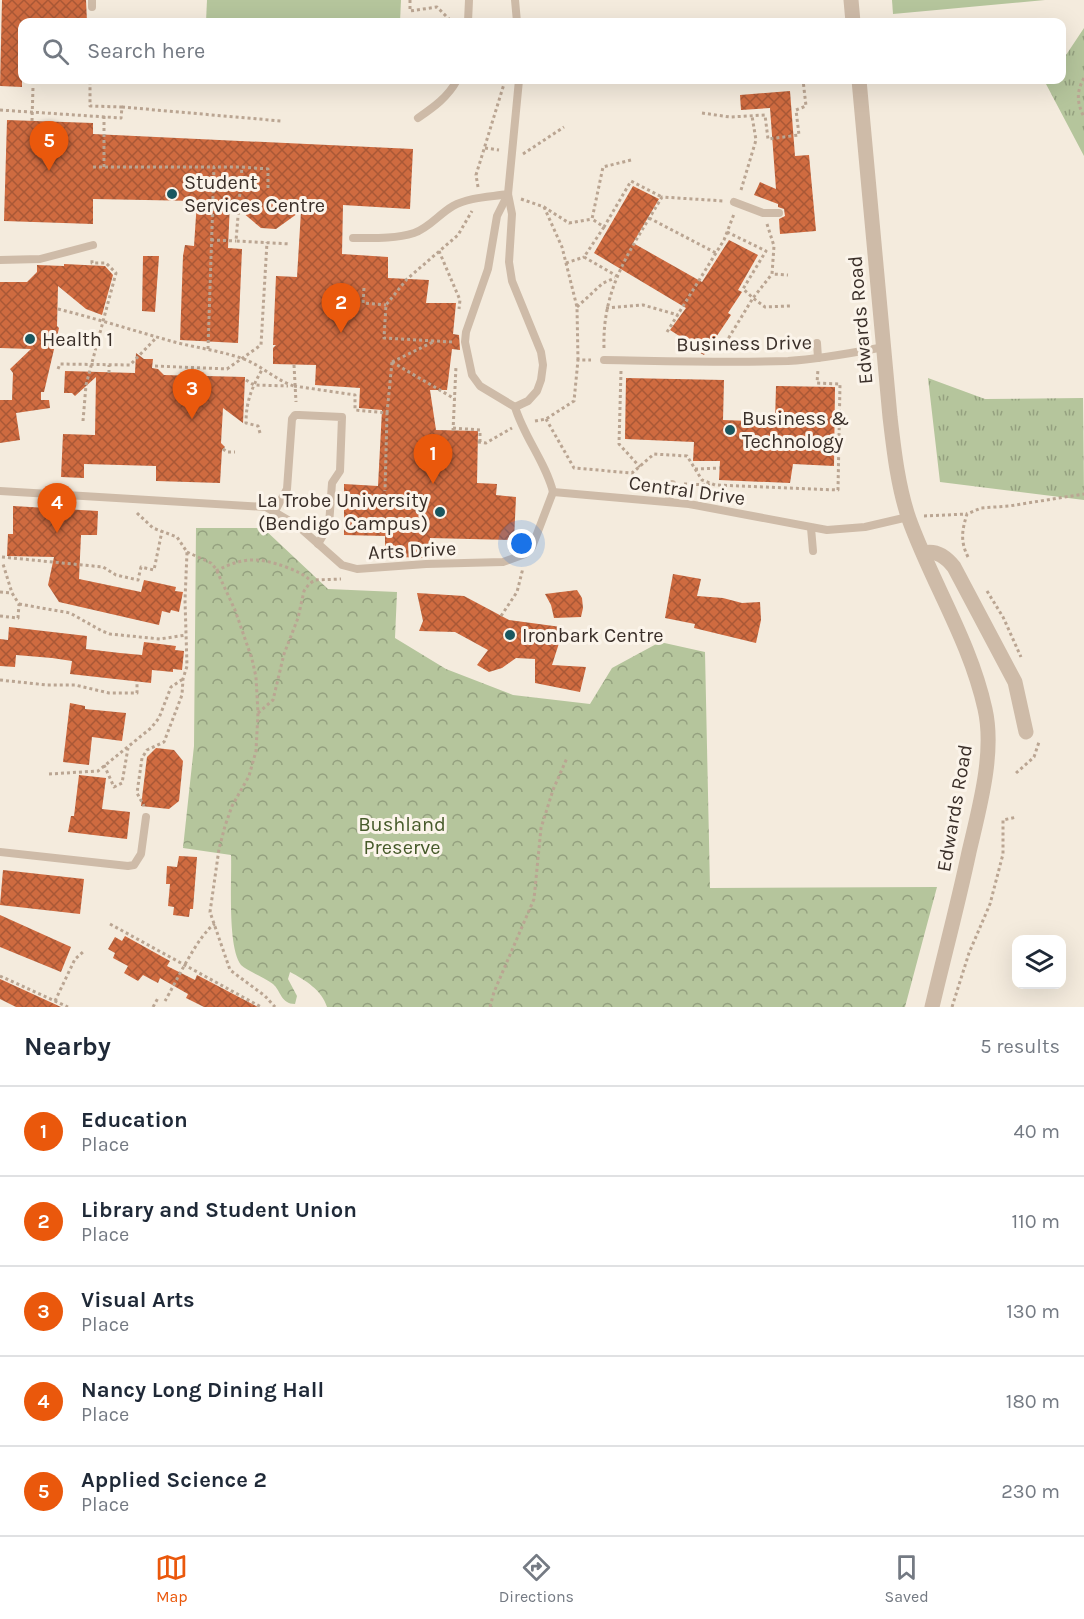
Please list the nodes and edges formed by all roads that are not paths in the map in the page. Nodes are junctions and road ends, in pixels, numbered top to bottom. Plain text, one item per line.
1 (470, 0) edge
2 (515, 0) edge
3 (851, 0) edge
4 (468, 18) edge
5 (517, 18) edge
6 (853, 18) edge
7 (454, 84) edge
8 (519, 84) edge
9 (859, 84) edge
10 (418, 118) dead end
11 (508, 194) junction
12 (736, 201) road end
13 (779, 213) dead end
14 (353, 238) dead end
15 (93, 245) road end
16 (0, 260) edge
17 (817, 343) dead end
18 (884, 347) junction
19 (818, 358) junction
20 (604, 360) road end
21 (515, 407) junction
22 (672, 484) road end
23 (0, 491) edge
24 (553, 492) junction
25 (669, 501) junction
26 (275, 511) junction
27 (914, 516) junction
28 (811, 528) junction
29 (318, 544) junction
30 (813, 552) dead end
31 (924, 553) junction
32 (1034, 734) road end
33 (146, 817) road end
34 (0, 852) edge
35 (932, 1007) edge

1 - 4 lane
2 - 5 lane
3 - 6 street
7 - 10 lane
8 - 11 lane
9 - 18 street, Edwards Road
11 - 14 lane
11 - 21 lane
11 - 21 lane
12 - 13 lane
15 - 16 lane
17 - 19 lane
18 - 19 lane, Business Drive
18 - 27 street, Edwards Road
19 - 20 lane, Business Drive
21 - 24 lane
22 - 25 lane
23 - 26 lane, Arts Drive
24 - 25 lane, Central Drive
24 - 29 lane, Arts Drive
25 - 28 lane, Central Drive
26 - 29 lane, Arts Drive
26 - 29 lane
27 - 28 lane, Central Drive
27 - 31 street, Edwards Road
28 - 30 lane
31 - 32 street
31 - 35 street, Edwards Road
33 - 34 lane

